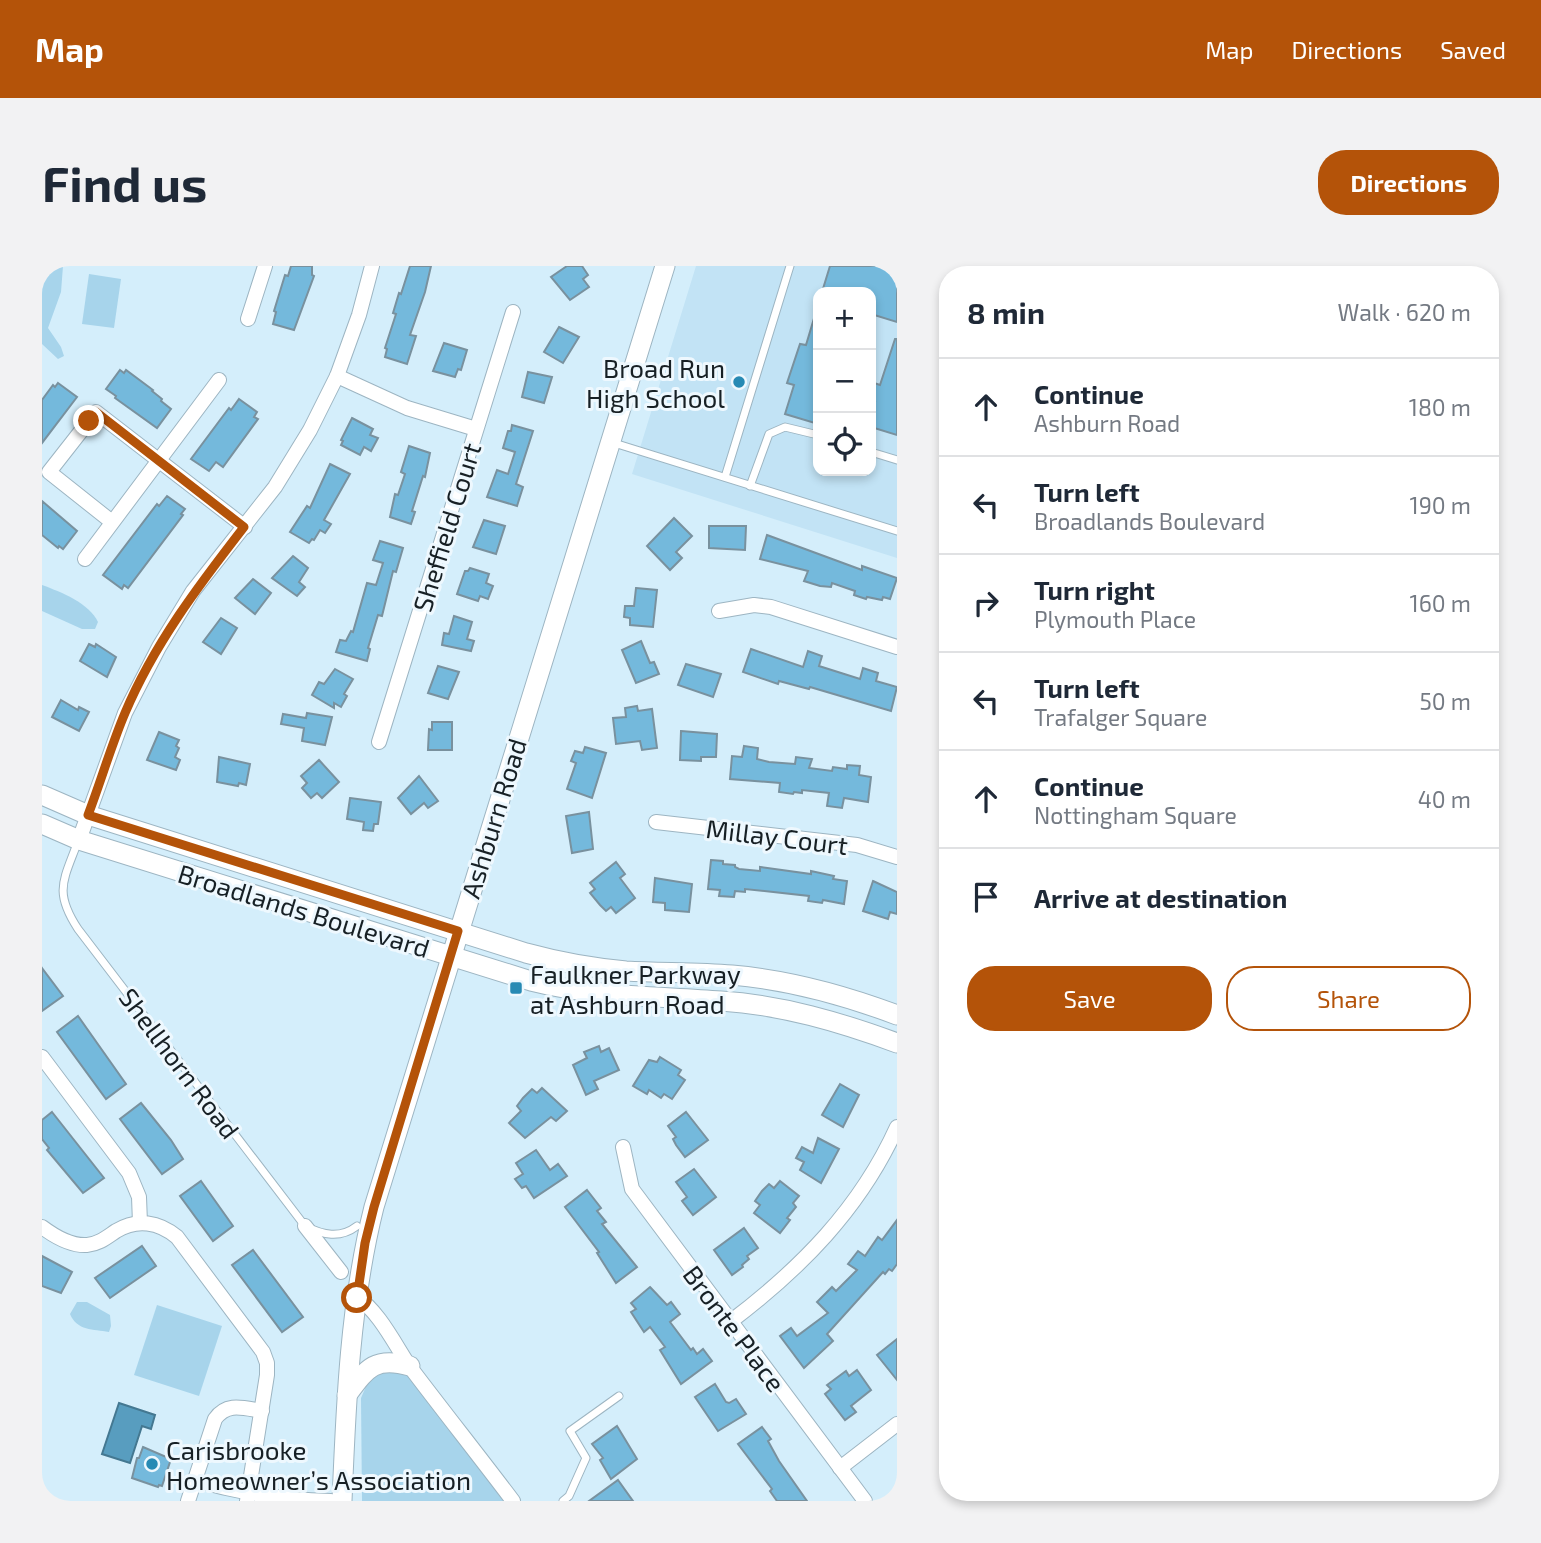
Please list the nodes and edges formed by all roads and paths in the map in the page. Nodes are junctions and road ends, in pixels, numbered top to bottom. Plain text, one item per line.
1 (265, 266) edge
2 (372, 266) edge
3 (665, 266) edge
4 (790, 266) edge
5 (513, 312) dead end
6 (248, 319) dead end
7 (337, 376) junction
8 (219, 380) dead end
9 (476, 429) junction
10 (813, 434) edge
11 (610, 441) junction
12 (876, 454) edge
13 (897, 460) edge
14 (158, 461) junction
15 (724, 477) junction
16 (750, 486) junction
17 (112, 522) junction
18 (244, 527) junction
19 (897, 531) edge
20 (85, 559) dead end
21 (719, 611) dead end
22 (897, 647) edge
23 (379, 742) dead end
24 (42, 795) edge
25 (88, 815) junction
26 (656, 822) dead end
27 (42, 824) edge
28 (79, 840) junction
29 (897, 858) edge
30 (458, 931) junction
31 (451, 956) junction
32 (897, 1015) edge
33 (897, 1043) edge
34 (42, 1057) edge
35 (897, 1127) edge
36 (623, 1147) dead end
37 (140, 1223) junction
38 (305, 1226) junction
39 (357, 1226) dead end
40 (42, 1227) edge
41 (341, 1272) dead end
42 (357, 1298) junction
43 (730, 1322) junction
44 (410, 1366) junction
45 (346, 1395) junction
46 (619, 1396) dead end
47 (262, 1410) junction
48 (897, 1424) edge
49 (840, 1468) junction
50 (195, 1480) junction
51 (248, 1497) edge
52 (188, 1501) edge
53 (331, 1501) edge
54 (342, 1501) edge
55 (513, 1501) edge
56 (564, 1501) edge
57 (865, 1501) edge

1 - 6 street
2 - 7 street
3 - 11 main road, Ashburn Road
4 - 15 lane
5 - 9 street, Sheffield Court
7 - 9 street
7 - 18 street
8 - 14 street
9 - 23 street, Sheffield Court
10 - 16 lane
11 - 15 lane
11 - 30 main road, Ashburn Road
12 - 13 lane
14 - 17 street
14 - 17 street
14 - 18 street
15 - 16 lane
16 - 19 lane
17 - 20 street
18 - 25 street
21 - 22 street
24 - 25 main road, Broadlands Boulevard
25 - 28 street
25 - 30 main road, Broadlands Boulevard
26 - 29 street, Millay Court
27 - 28 main road, Broadlands Boulevard
28 - 31 main road, Broadlands Boulevard
28 - 38 lane, Shellhorn Road
30 - 31 main road, Ashburn Road
30 - 32 main road, Broadlands Boulevard
31 - 33 main road, Broadlands Boulevard
31 - 42 main road, Ashburn Road
34 - 37 street
35 - 43 street
36 - 43 street, Bronte Place
37 - 40 street
37 - 47 street
38 - 39 lane
38 - 41 street, Shellhorn Road
42 - 44 street
42 - 45 main road, Ashburn Road
43 - 49 street, Bronte Place
44 - 45 main road
44 - 55 street
45 - 54 main road, Ashburn Road
46 - 56 lane
47 - 50 street
47 - 51 street
48 - 49 street
49 - 57 street, Bronte Place
50 - 51 street
50 - 52 street
51 - 53 street

